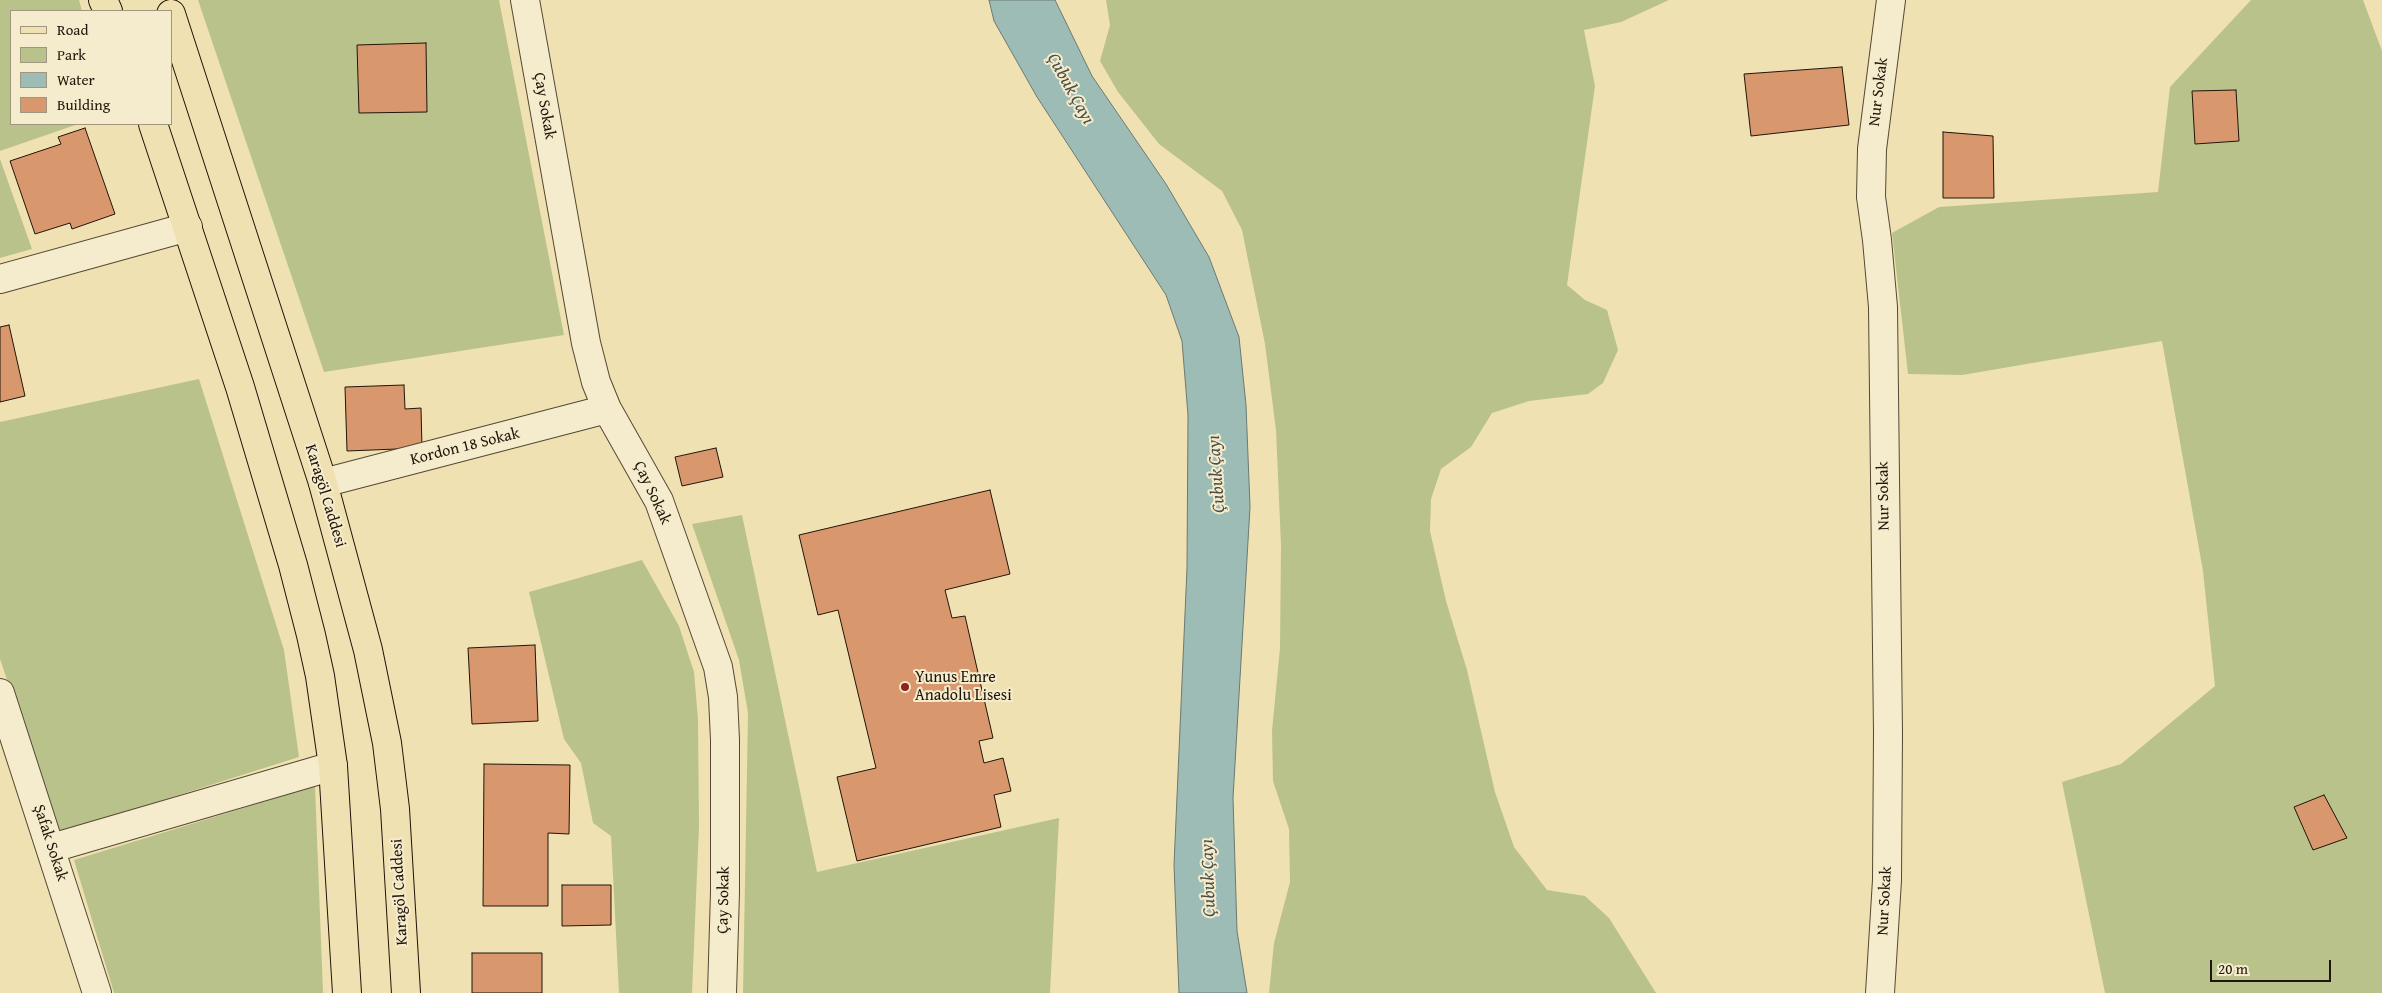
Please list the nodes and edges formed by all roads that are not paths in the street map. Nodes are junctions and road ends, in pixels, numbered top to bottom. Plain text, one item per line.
1 (526, 0) edge
2 (1891, 0) edge
3 (172, 16) edge
4 (153, 125) edge
5 (188, 227) junction
6 (0, 279) edge
7 (607, 409) junction
8 (323, 483) junction
9 (0, 693) edge
10 (333, 766) junction
11 (52, 848) junction
12 (97, 993) edge
13 (347, 993) edge
14 (406, 993) edge
15 (722, 993) edge
16 (1880, 993) edge

1 - 7 street, Çay Sokak
2 - 16 street, Nur Sokak
3 - 8 main road, Karagöl Caddesi
4 - 5 main road
5 - 6 street
5 - 10 main road
7 - 8 street, Kordon 18 Sokak
7 - 15 street, Çay Sokak
8 - 14 main road, Karagöl Caddesi
9 - 11 street, Şafak Sokak
10 - 11 street
10 - 13 main road
11 - 12 street, Şafak Sokak

